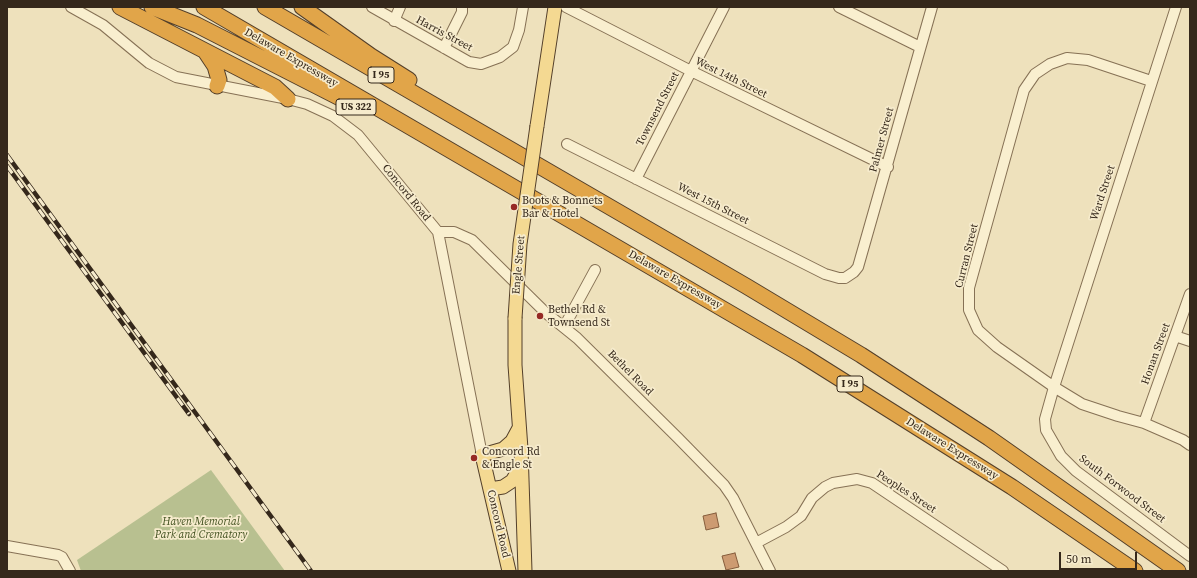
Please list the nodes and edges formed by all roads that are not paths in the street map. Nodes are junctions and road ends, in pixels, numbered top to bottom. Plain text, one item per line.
1 (71, 7) edge
2 (120, 7) edge
3 (152, 7) edge
4 (204, 7) edge
5 (265, 7) edge
6 (302, 7) edge
7 (372, 7) edge
8 (400, 7) edge
9 (462, 7) edge
10 (523, 7) edge
11 (555, 7) edge
12 (566, 7) edge
13 (724, 7) edge
14 (838, 7) edge
15 (932, 7) edge
16 (1176, 7) edge
17 (394, 21) junction
18 (920, 47) junction
19 (444, 48) junction
20 (204, 51) junction
21 (691, 71) junction
22 (1151, 81) junction
23 (217, 86) junction
24 (288, 99) junction
25 (498, 143) junction
26 (567, 144) dead end
27 (888, 167) junction
28 (636, 179) junction
29 (557, 211) junction
30 (438, 232) junction
31 (595, 270) dead end
32 (849, 275) joint
33 (1190, 294) edge
34 (564, 327) junction
35 (1175, 336) junction
36 (1190, 341) edge
37 (1054, 387) junction
38 (1144, 423) junction
39 (519, 428) junction
40 (1190, 445) edge
41 (482, 455) junction
42 (521, 466) junction
43 (490, 489) junction
44 (756, 543) junction
45 (7, 546) edge
46 (1190, 556) edge
47 (70, 571) edge
48 (509, 571) edge
49 (525, 571) edge
50 (770, 571) edge
51 (1003, 571) edge
52 (1135, 571) edge
53 (1178, 571) edge

1 - 23 street, Concord Road
2 - 20 highway
3 - 29 highway, US 322
4 - 29 highway, Delaware Expressway / I 95
5 - 25 highway, I 95
6 - 25 highway
7 - 17 street, Harris Street
8 - 17 street
9 - 19 street
10 - 19 street, Harris Street
11 - 39 main road, Engle Street, bridge
12 - 21 street, West 14th Street
13 - 21 street, Townsend Street
14 - 18 street
15 - 18 street, Palmer Street
16 - 22 street, Ward Street
17 - 19 street, Harris Street
18 - 27 street, Palmer Street
20 - 23 highway
20 - 24 highway
21 - 27 street, West 14th Street
21 - 28 street, Townsend Street
22 - 37 street, Ward Street
22 - 37 street, Curran Street
23 - 24 street, Concord Road
24 - 30 street, Concord Road
25 - 53 highway, I 95
26 - 28 street, West 15th Street
27 - 32 street, Palmer Street
28 - 32 street, West 15th Street
29 - 52 highway, Delaware Expressway / I 95
30 - 34 street, Bethel Road
30 - 41 street, Concord Road
31 - 34 street
33 - 35 street, Honan Street
34 - 44 street, Bethel Road
35 - 36 street
35 - 38 street, Honan Street
37 - 38 street, Curran Street
37 - 46 street, South Forwood Street
38 - 40 street, Curran Street
39 - 41 main road
39 - 42 main road, Engle Street
41 - 43 main road, Concord Road
42 - 43 main road
42 - 49 main road, Engle Street
43 - 48 main road, Concord Road
44 - 50 street, Bethel Road
44 - 51 street, Peoples Street
45 - 47 street

